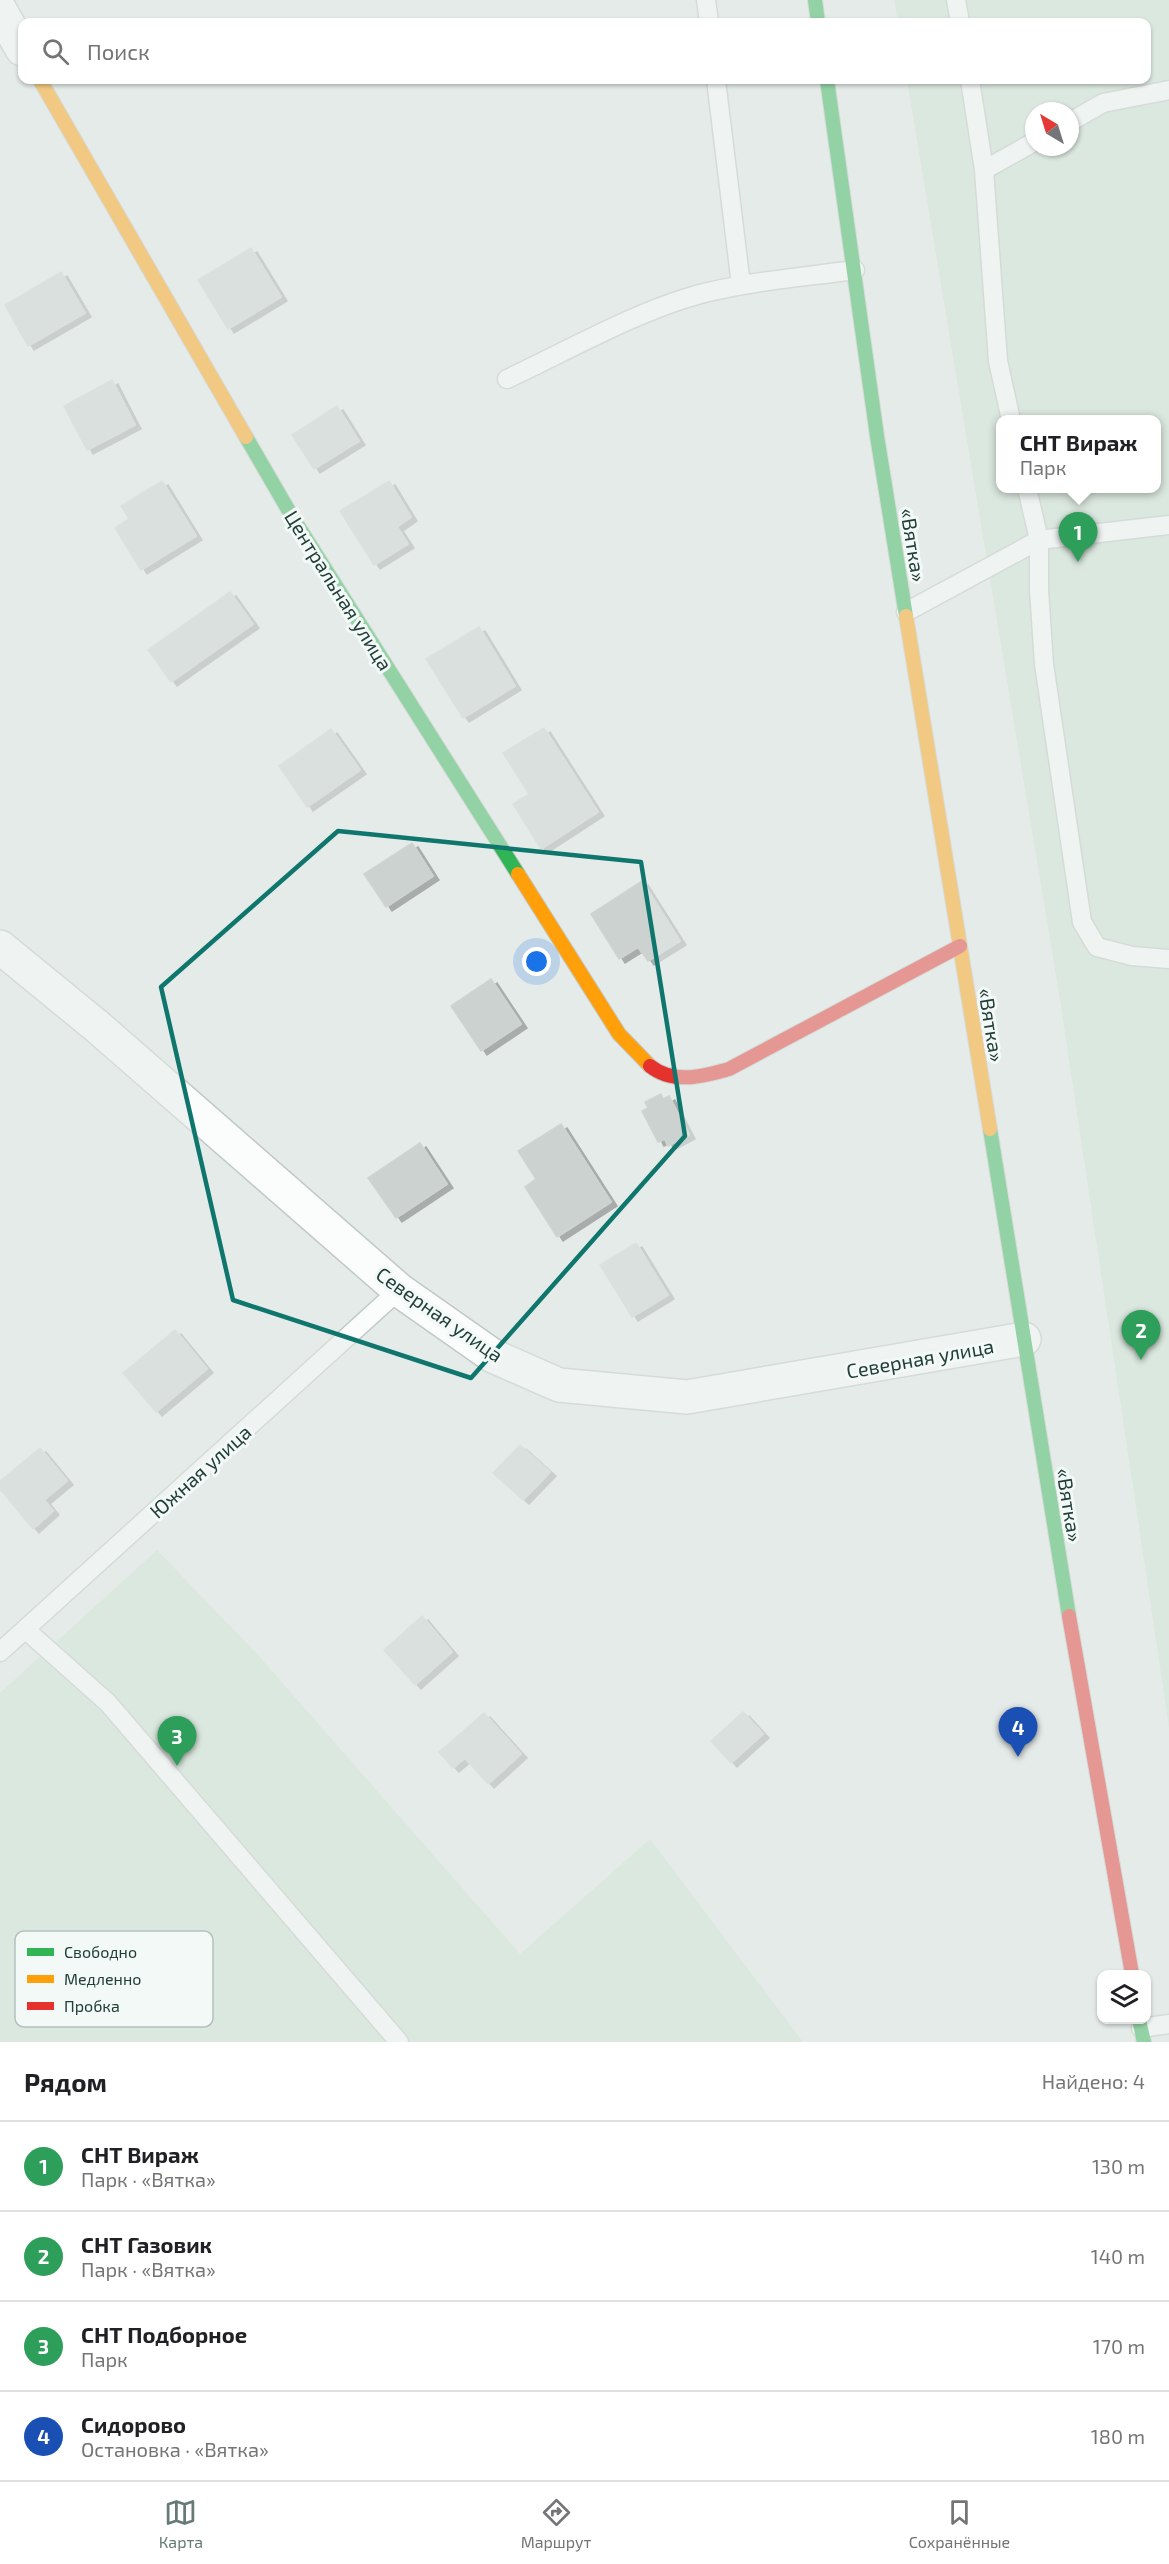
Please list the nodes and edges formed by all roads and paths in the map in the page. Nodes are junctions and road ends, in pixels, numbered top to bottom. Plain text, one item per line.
1 (706, 0) edge
2 (815, 0) edge
3 (956, 0) edge
4 (0, 10) edge
5 (708, 18) edge
6 (818, 18) edge
7 (959, 18) edge
8 (18, 42) edge
9 (42, 84) edge
10 (716, 84) edge
11 (828, 84) edge
12 (971, 84) edge
13 (1169, 90) edge
14 (1079, 117) edge
15 (1025, 147) edge
16 (984, 170) junction
17 (855, 270) junction
18 (741, 285) junction
19 (507, 379) dead end
20 (1010, 415) edge
21 (1028, 493) edge
22 (1169, 525) edge
23 (1038, 540) junction
24 (906, 612) junction
25 (960, 946) junction
26 (2, 951) edge
27 (1169, 959) edge
28 (399, 1290) junction
29 (1024, 1339) junction
30 (25, 1629) junction
31 (0, 1652) edge
32 (1131, 1970) edge
33 (1169, 2024) edge
34 (1141, 2030) edge
35 (399, 2042) edge

1 - 5 lane
2 - 6 main road
3 - 7 lane
4 - 8 street
9 - 25 main road, Центральная улица
10 - 18 lane
11 - 17 main road, «Вятка»
12 - 16 lane
13 - 14 lane
15 - 16 lane
16 - 20 lane
17 - 18 lane
17 - 24 main road, «Вятка»
18 - 19 lane
21 - 23 lane
22 - 23 lane
23 - 24 lane
23 - 27 lane
24 - 25 main road, «Вятка»
25 - 29 main road, «Вятка»
26 - 28 street, Северная улица
28 - 29 street, Северная улица
28 - 30 lane, Южная улица
29 - 32 main road, «Вятка»
30 - 31 lane, Южная улица
30 - 35 lane
33 - 34 lane

